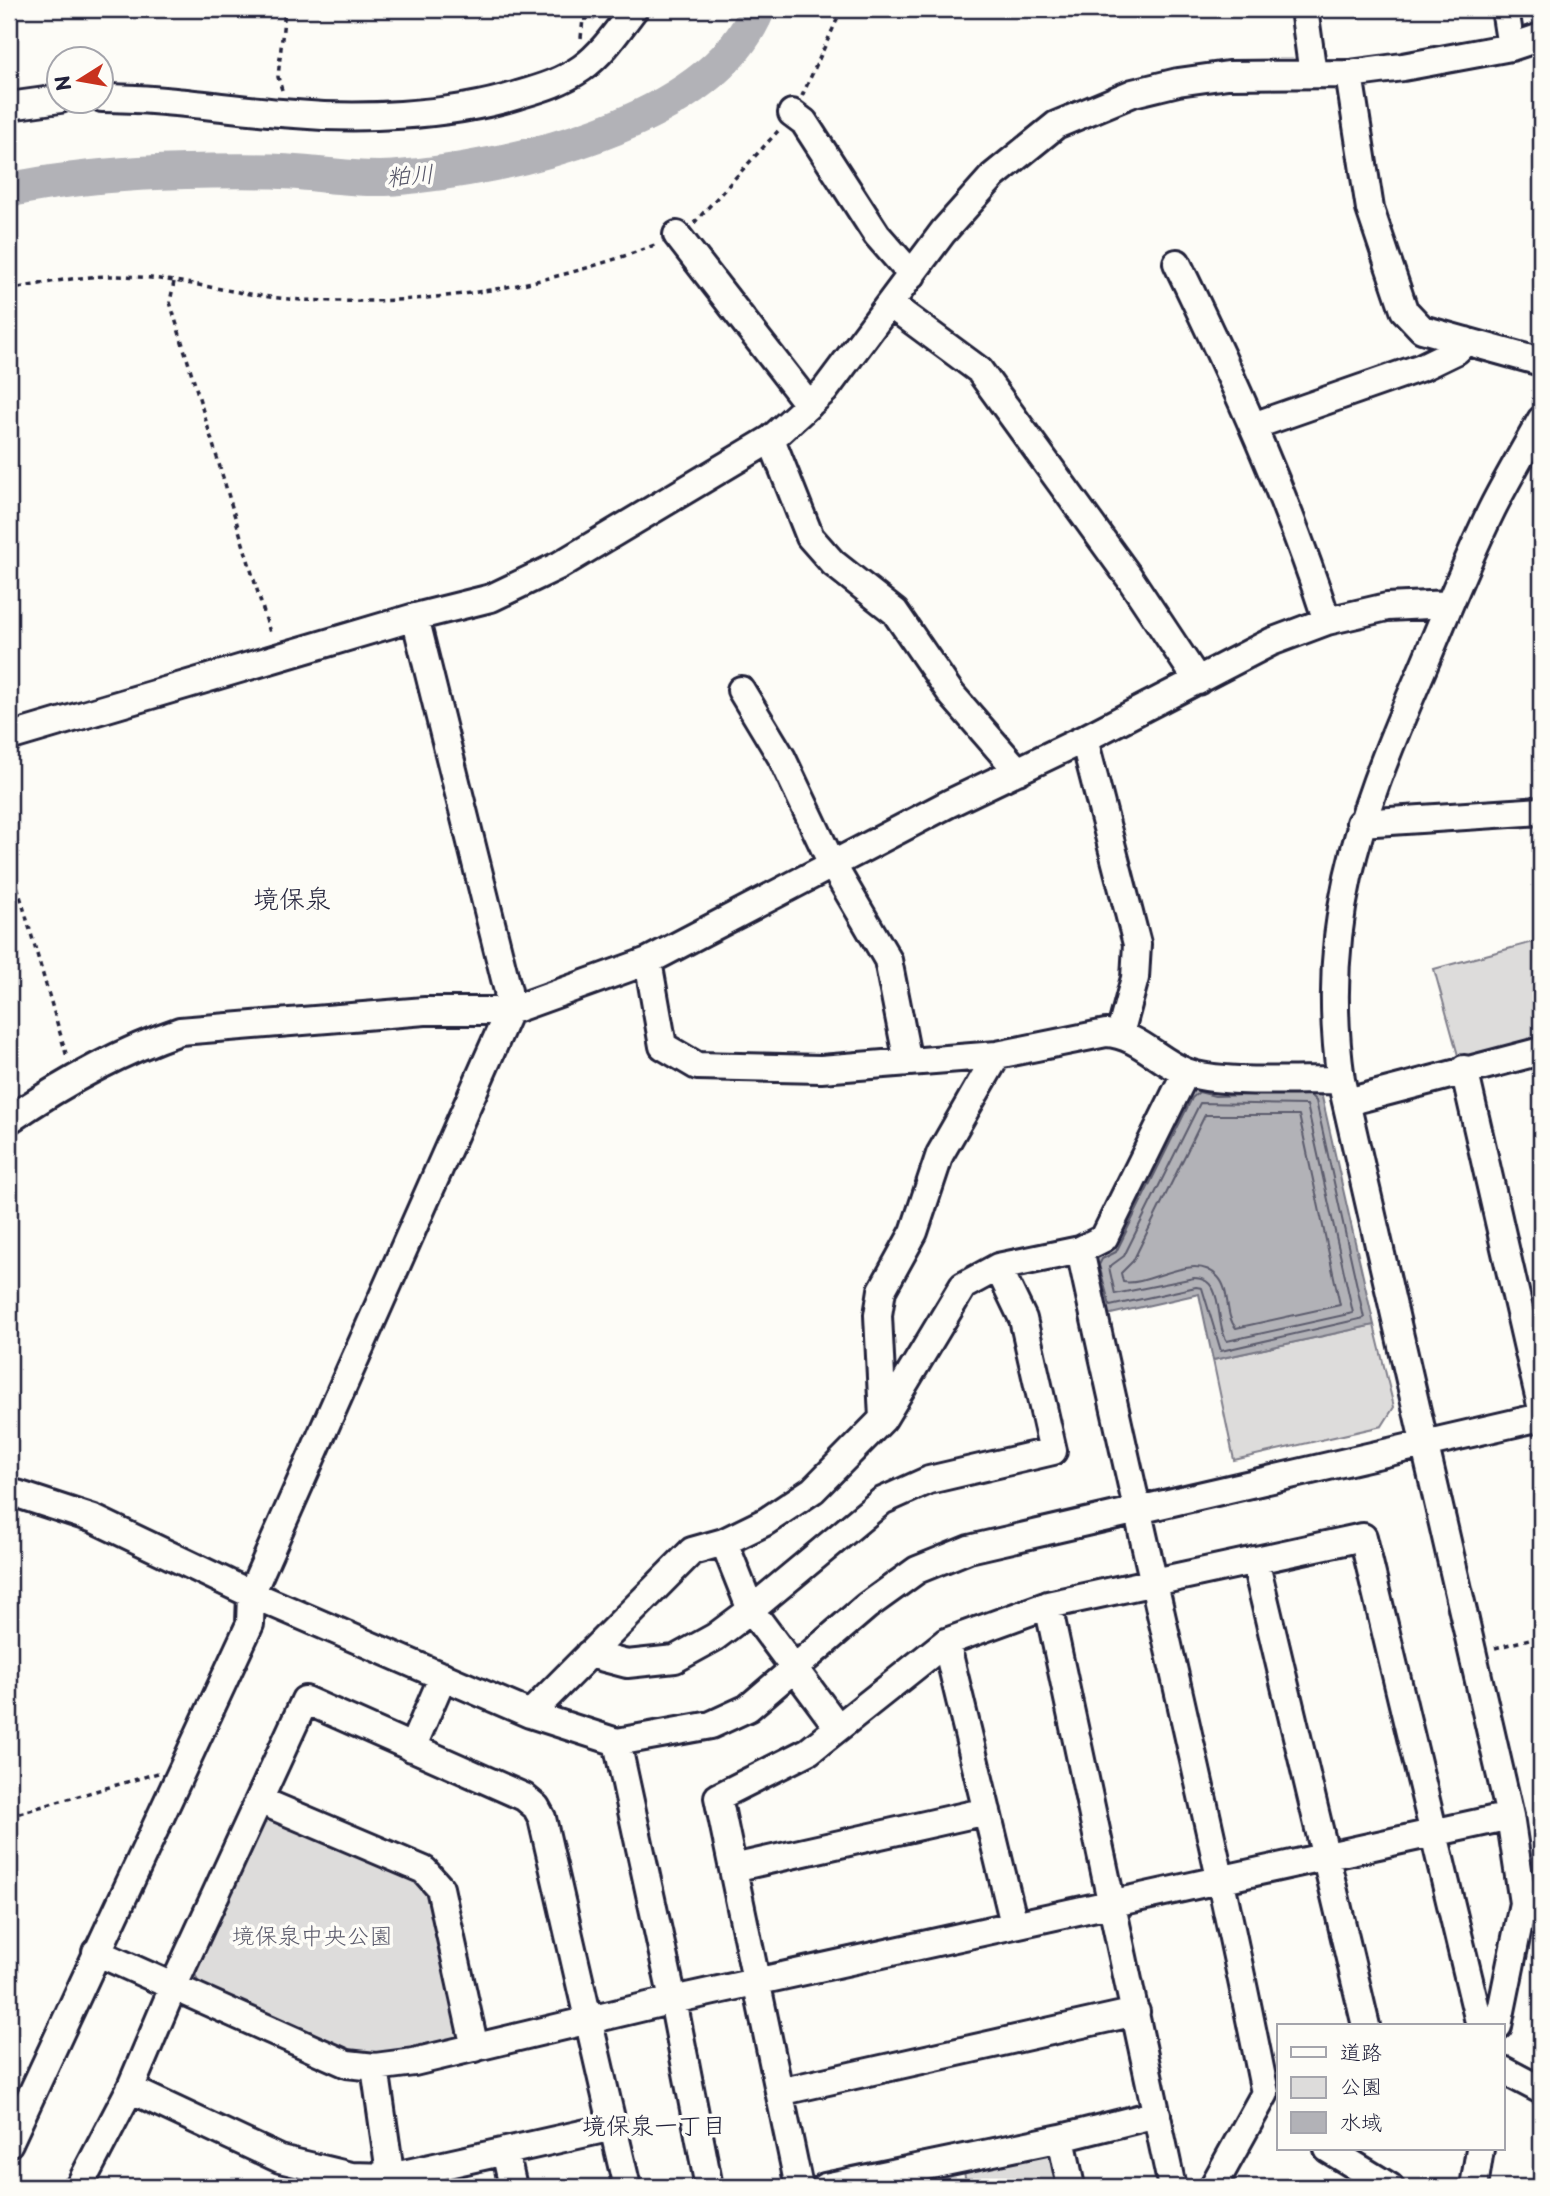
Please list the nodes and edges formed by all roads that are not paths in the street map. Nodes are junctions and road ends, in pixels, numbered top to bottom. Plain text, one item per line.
1 (634, 9) edge
2 (1304, 9) edge
3 (1504, 9) edge
4 (1541, 37) edge
5 (1511, 47) junction
6 (1313, 74) junction
7 (1349, 74) junction
8 (116, 98) edge
9 (46, 101) edge
10 (9, 106) edge
11 (792, 113) road end
12 (677, 234) road end
13 (1177, 263) dead end
14 (912, 275) junction
15 (891, 305) junction
16 (1466, 341) junction
17 (1541, 362) edge
18 (808, 405) junction
19 (1541, 420) edge
20 (1253, 426) junction
21 (771, 439) junction
22 (1449, 604) junction
23 (415, 617) junction
24 (1327, 621) junction
25 (1198, 681) junction
26 (741, 690) dead end
27 (9, 737) edge
28 (1084, 739) junction
29 (1017, 771) junction
30 (1541, 811) edge
31 (1360, 823) junction
32 (832, 864) junction
33 (648, 961) junction
34 (509, 1010) junction
35 (1121, 1034) junction
36 (1541, 1051) edge
37 (997, 1055) junction
38 (908, 1062) junction
39 (1464, 1069) junction
40 (1186, 1072) junction
41 (1344, 1091) junction
42 (9, 1120) edge
43 (1080, 1250) junction
44 (998, 1267) junction
45 (1529, 1296) edge
46 (1541, 1405) edge
47 (1541, 1417) edge
48 (883, 1419) junction
49 (1424, 1446) junction
50 (9, 1495) edge
51 (1136, 1509) junction
52 (724, 1542) junction
53 (1255, 1560) junction
54 (1153, 1583) junction
55 (251, 1594) junction
56 (1048, 1605) junction
57 (751, 1610) junction
58 (946, 1642) junction
59 (589, 1654) junction
60 (794, 1669) junction
61 (443, 1676) junction
62 (530, 1714) junction
63 (837, 1726) junction
64 (617, 1742) junction
65 (412, 1748) junction
66 (259, 1800) junction
67 (986, 1811) junction
68 (1510, 1815) junction
69 (1431, 1831) junction
70 (1327, 1855) junction
71 (733, 1868) junction
72 (1223, 1879) junction
73 (1113, 1903) junction
74 (1532, 1904) edge
75 (1014, 1924) junction
76 (96, 1952) junction
77 (756, 1983) junction
78 (174, 1985) junction
79 (673, 2000) junction
80 (1136, 2012) junction
81 (590, 2022) junction
82 (1366, 2024) edge
83 (1479, 2024) edge
84 (1499, 2024) edge
85 (475, 2048) junction
86 (375, 2067) junction
87 (1504, 2071) edge
88 (130, 2089) junction
89 (1541, 2090) edge
90 (779, 2092) junction
91 (1269, 2113) edge
92 (1157, 2114) junction
93 (613, 2127) junction
94 (1061, 2138) junction
95 (9, 2143) edge
96 (1480, 2150) edge
97 (505, 2151) junction
98 (1342, 2153) edge
99 (391, 2182) edge
100 (79, 2187) edge
101 (513, 2187) edge
102 (627, 2187) edge
103 (709, 2187) edge
104 (799, 2187) edge
105 (825, 2187) edge
106 (1071, 2187) edge
107 (1172, 2187) edge
108 (1213, 2187) edge
109 (1390, 2187) edge
110 (1474, 2187) edge

1 - 8 street
2 - 6 street
3 - 5 street
4 - 5 street
5 - 7 street
6 - 7 street
6 - 14 street
7 - 16 street
9 - 10 street
11 - 14 street
12 - 18 street
13 - 20 street
14 - 15 street
15 - 18 street
15 - 25 street
16 - 17 street
16 - 20 street
18 - 21 street
19 - 22 street
20 - 24 street
21 - 23 street
21 - 29 street
22 - 24 street
22 - 31 street
23 - 27 street
23 - 34 street
24 - 25 street
25 - 28 street
26 - 32 street
28 - 29 street
28 - 35 street
29 - 32 street
30 - 31 street
31 - 41 street
32 - 33 street
32 - 38 street
33 - 34 street
33 - 38 street
34 - 42 street
34 - 55 street
35 - 37 street
35 - 40 street
36 - 39 street
37 - 38 street
37 - 48 street
39 - 41 street
39 - 45 street
40 - 41 street
40 - 43 street
41 - 49 street
43 - 44 street
43 - 51 street
44 - 48 street
44 - 57 street
45 - 46 street
47 - 49 street
48 - 52 street
49 - 51 street
49 - 68 street
50 - 55 street
51 - 54 street
51 - 60 street
52 - 57 street
52 - 59 street
53 - 54 street
53 - 69 street
53 - 70 street
54 - 56 street
54 - 72 street
55 - 61 street
55 - 76 street
56 - 58 street
56 - 73 street
57 - 59 street
57 - 60 street
58 - 63 street
58 - 67 street
59 - 62 street
60 - 63 street
60 - 64 street
61 - 62 street
61 - 65 street
62 - 64 street
63 - 71 street
64 - 79 street
65 - 66 street
65 - 81 street
66 - 78 street
66 - 85 street
67 - 71 street
67 - 75 street
68 - 69 street
68 - 74 street
69 - 70 street
69 - 83 street
70 - 72 street
70 - 82 street
71 - 77 street
72 - 73 street
72 - 91 street
73 - 75 street
73 - 80 street
74 - 84 street
75 - 77 street
76 - 78 street
76 - 95 street
77 - 79 street
77 - 90 street
78 - 86 street
78 - 88 street
79 - 81 street
79 - 103 street
80 - 90 street
80 - 92 street
81 - 85 street
81 - 93 street
85 - 86 street
86 - 99 street
87 - 89 street
88 - 99 street
88 - 100 street
90 - 104 street
91 - 108 street
92 - 94 street
92 - 107 street
93 - 97 street
93 - 102 street
94 - 105 street
94 - 106 street
96 - 110 street
97 - 99 street
97 - 101 street
98 - 109 street

